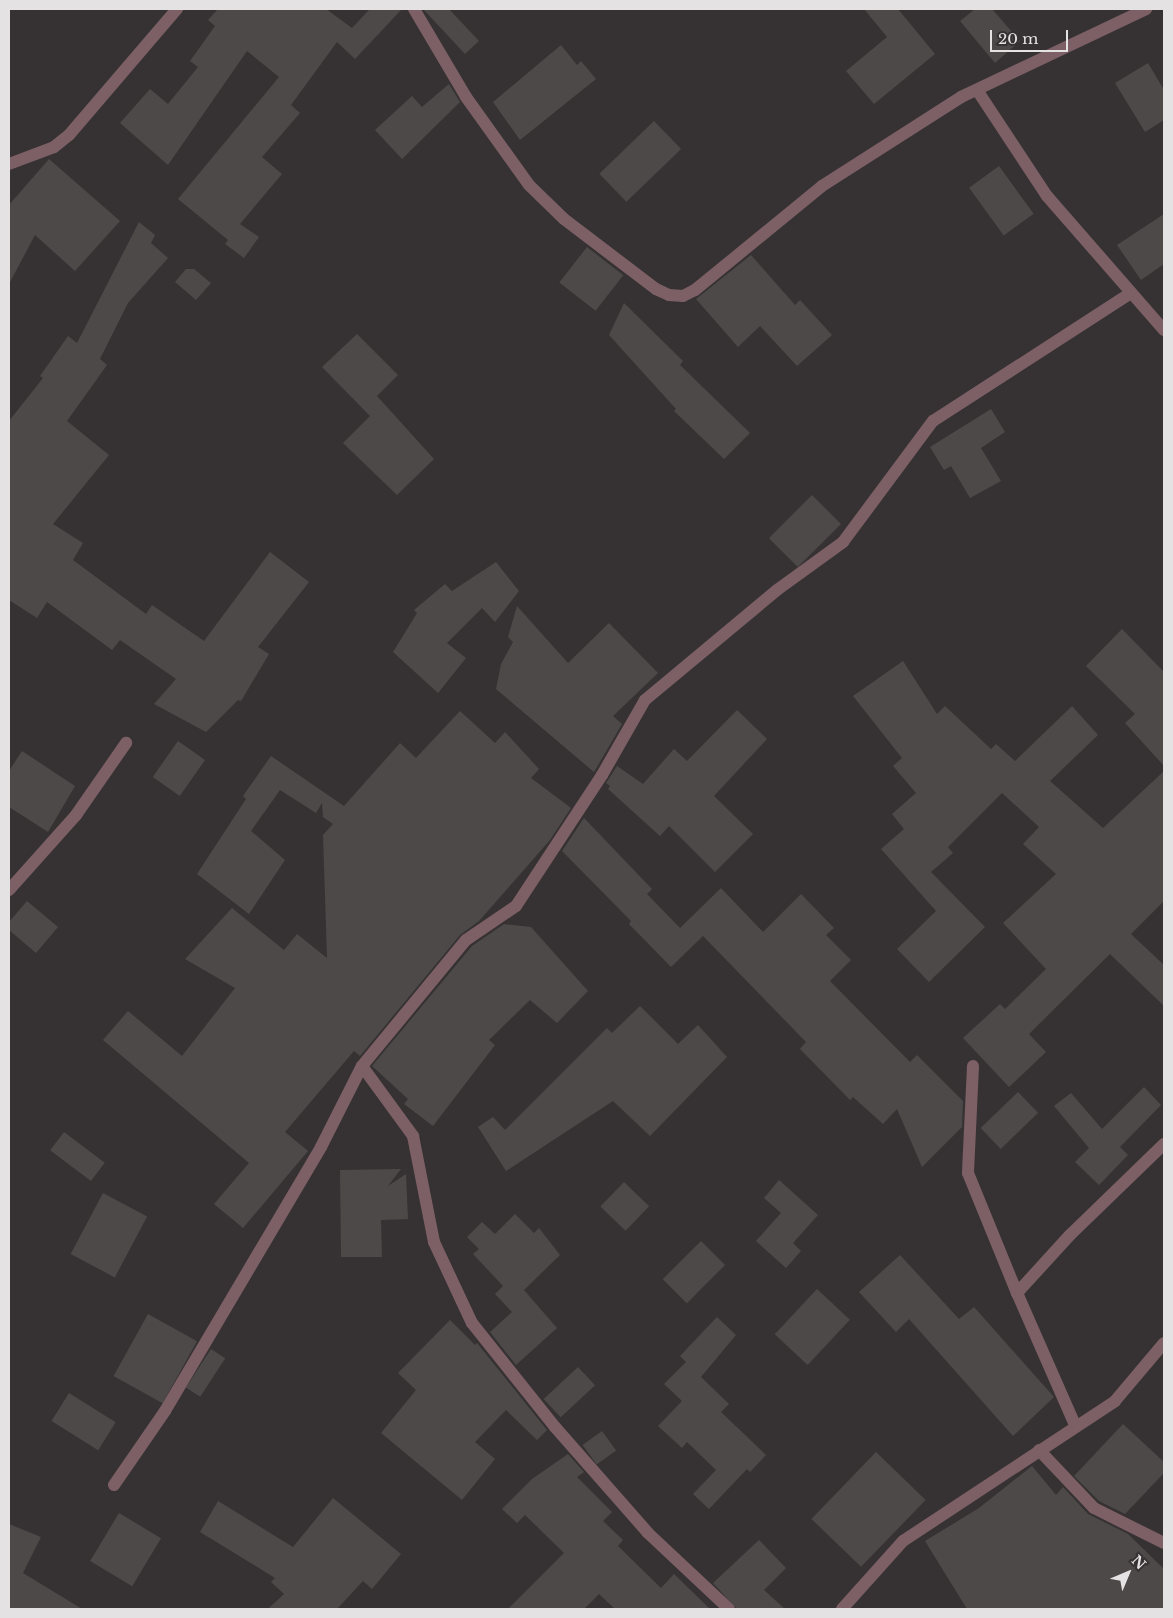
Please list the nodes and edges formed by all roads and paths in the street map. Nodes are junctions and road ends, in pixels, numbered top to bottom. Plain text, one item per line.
1 (177, 9) edge
2 (414, 9) edge
3 (1146, 9) edge
4 (977, 90) junction
5 (9, 164) edge
6 (1129, 294) junction
7 (1164, 330) edge
8 (126, 743) dead end
9 (9, 890) edge
10 (362, 1066) junction
11 (973, 1066) dead end
12 (1164, 1144) edge
13 (1017, 1292) junction
14 (1164, 1343) edge
15 (1075, 1425) junction
16 (1039, 1450) junction
17 (114, 1485) dead end
18 (1164, 1543) edge
19 (729, 1609) edge
20 (842, 1609) edge

1 - 5 street
2 - 4 street
3 - 4 street
4 - 6 street
6 - 7 street
6 - 10 street
8 - 9 street
10 - 17 street
10 - 19 street
11 - 13 street
12 - 13 street
13 - 15 street
14 - 15 street
15 - 16 street
16 - 18 street
16 - 20 street

